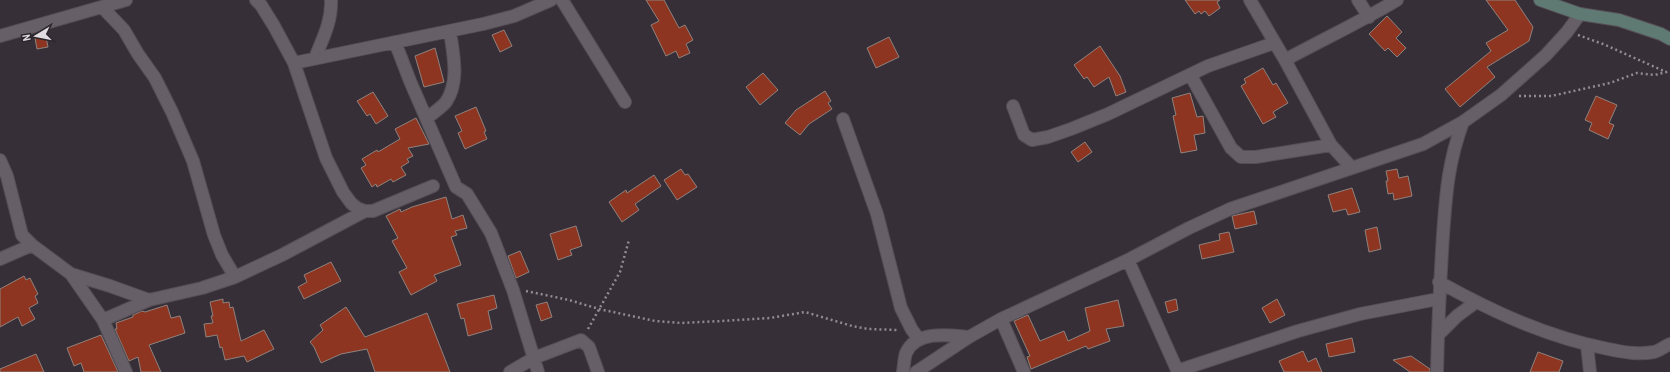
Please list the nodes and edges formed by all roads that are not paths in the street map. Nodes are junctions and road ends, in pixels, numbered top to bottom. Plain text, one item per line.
1 (126, 0) edge
2 (256, 0) edge
3 (331, 0) edge
4 (552, 0) edge
5 (562, 0) edge
6 (1250, 0) edge
7 (1358, 0) edge
8 (1397, 0) edge
9 (1540, 0) edge
10 (102, 7) junction
11 (1580, 14) junction
12 (1369, 16) junction
13 (450, 31) junction
14 (0, 36) edge
15 (1670, 39) edge
16 (395, 42) junction
17 (1274, 42) junction
18 (315, 58) junction
19 (1285, 60) junction
20 (294, 63) junction
21 (1191, 76) junction
22 (625, 102) dead end
23 (1013, 106) dead end
24 (427, 118) junction
25 (842, 119) dead end
26 (1463, 122) junction
27 (1331, 145) junction
28 (0, 160) edge
29 (1352, 168) junction
30 (433, 186) dead end
31 (365, 211) junction
32 (32, 245) junction
33 (0, 260) edge
34 (1128, 260) junction
35 (71, 274) junction
36 (235, 277) junction
37 (1439, 282) junction
38 (1438, 299) junction
39 (149, 300) junction
40 (1476, 302) junction
41 (1001, 318) junction
42 (103, 320) junction
43 (915, 335) junction
44 (1438, 335) junction
45 (969, 336) junction
46 (1670, 344) edge
47 (1587, 345) junction
48 (534, 358) junction
49 (1177, 371) edge
50 (126, 372) edge
51 (510, 372) edge
52 (538, 372) edge
53 (598, 372) edge
54 (903, 372) edge
55 (916, 372) edge
56 (1024, 372) edge
57 (1437, 372) edge
58 (1590, 372) edge

1 - 10 street
2 - 20 street
3 - 18 street
4 - 13 street
5 - 22 street
6 - 17 street
7 - 12 street
8 - 12 street
9 - 11 street
10 - 14 street
10 - 36 street
11 - 15 street
11 - 26 street
12 - 19 street
13 - 16 street
13 - 24 street
16 - 18 street
16 - 24 street
17 - 19 street
17 - 21 street
18 - 20 street
19 - 27 street
20 - 31 street
21 - 23 street
21 - 27 street
24 - 48 street
25 - 43 street
26 - 29 street
26 - 37 street
27 - 29 street
28 - 32 street
29 - 34 street
30 - 31 street
31 - 36 street
32 - 33 street
32 - 35 street
34 - 41 street
34 - 49 street
35 - 39 street
35 - 42 street
36 - 39 street
37 - 38 street
37 - 40 street
38 - 44 street
38 - 49 street
39 - 42 street
40 - 44 street
40 - 47 street
41 - 45 street
41 - 56 street
42 - 50 street
43 - 45 street
43 - 54 street
44 - 57 street
45 - 55 street
46 - 47 street
47 - 58 street
48 - 51 street
48 - 52 street
48 - 53 street

